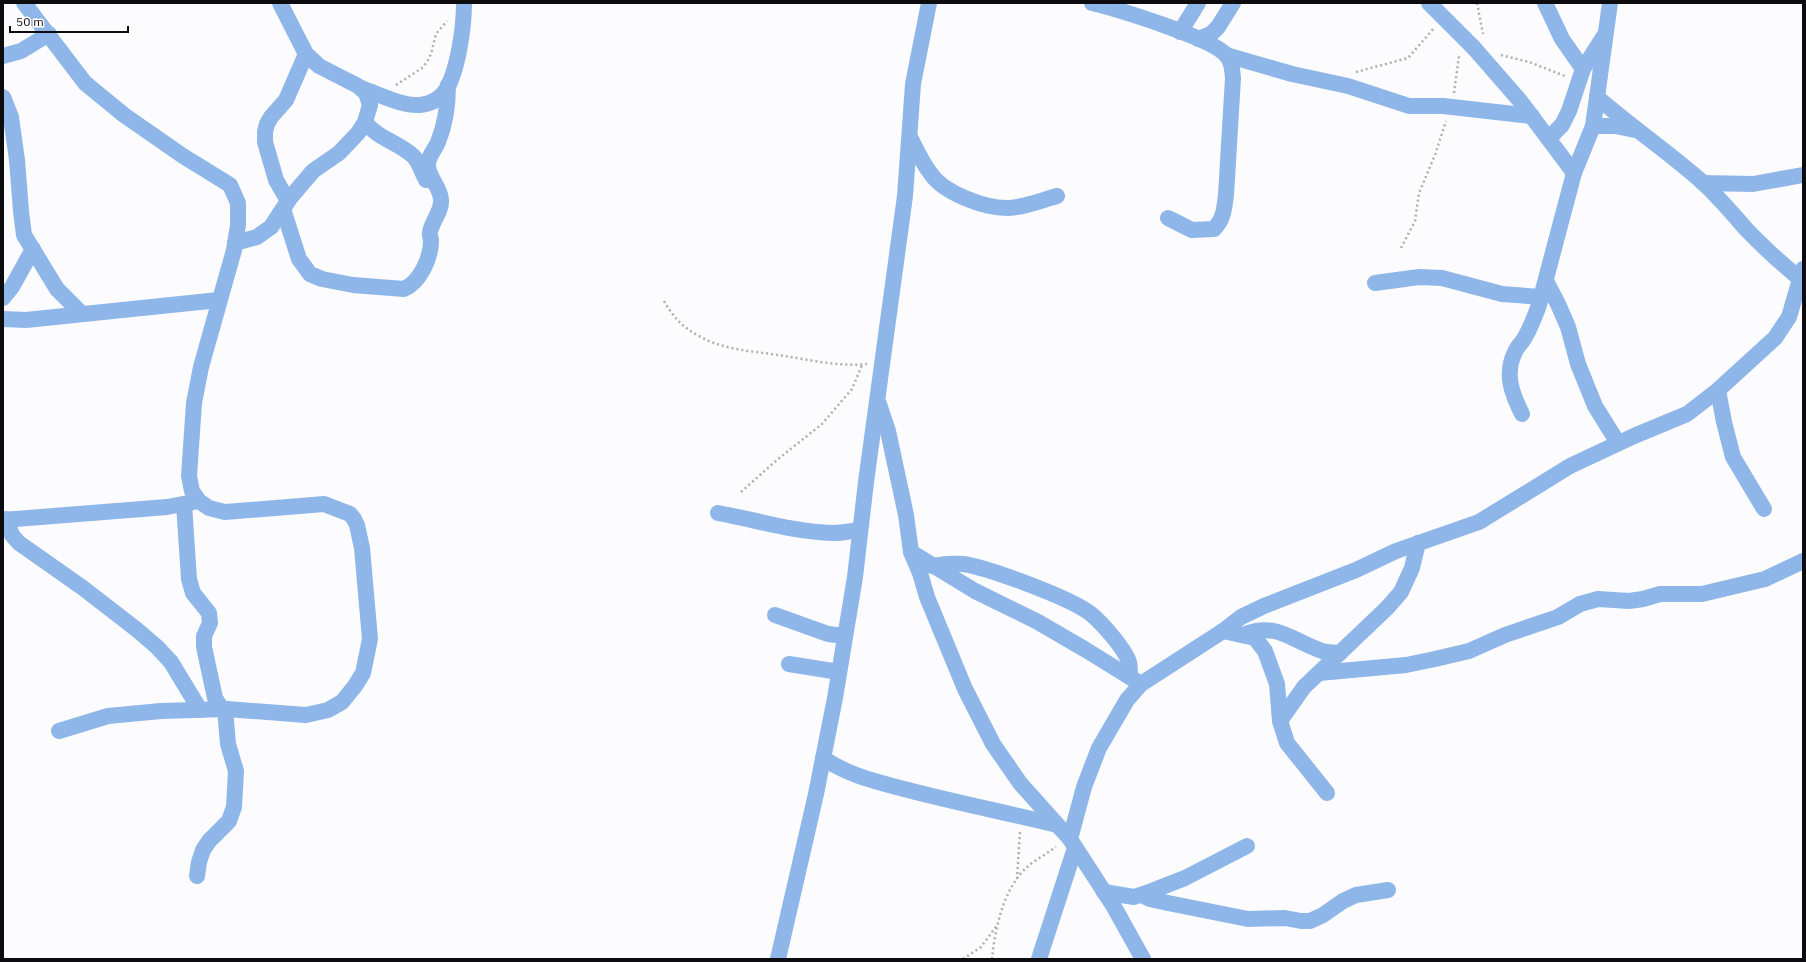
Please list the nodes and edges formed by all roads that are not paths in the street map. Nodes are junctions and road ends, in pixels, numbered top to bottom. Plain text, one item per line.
1 (24, 3) edge
2 (280, 3) edge
3 (464, 3) edge
4 (929, 3) edge
5 (1092, 3) edge
6 (1198, 3) edge
7 (1233, 3) edge
8 (1429, 3) edge
9 (1545, 3) edge
10 (1610, 3) edge
11 (1180, 32) junction
12 (1606, 33) junction
13 (48, 34) junction
14 (1198, 39) junction
15 (306, 54) junction
16 (1226, 54) junction
17 (3, 56) edge
18 (1581, 75) junction
19 (448, 85) junction
20 (361, 88) junction
21 (3, 97) edge
22 (1597, 97) junction
23 (1532, 116) junction
24 (365, 122) junction
25 (1593, 126) junction
26 (1635, 130) junction
27 (910, 137) junction
28 (1549, 138) junction
29 (1574, 173) junction
30 (1803, 175) edge
31 (1703, 183) junction
32 (439, 192) junction
33 (1057, 196) dead end
34 (286, 205) junction
35 (1168, 218) dead end
36 (235, 243) junction
37 (33, 249) junction
38 (1801, 274) edge
39 (1546, 281) junction
40 (1375, 283) dead end
41 (1541, 297) junction
42 (3, 298) edge
43 (220, 300) junction
44 (82, 314) junction
45 (1796, 318) edge
46 (3, 319) edge
47 (1718, 390) junction
48 (878, 401) junction
49 (1522, 414) dead end
50 (1618, 443) junction
51 (192, 502) junction
52 (1764, 508) dead end
53 (718, 513) dead end
54 (4, 519) edge
55 (860, 530) junction
56 (1418, 543) junction
57 (911, 552) junction
58 (1803, 561) edge
59 (932, 566) junction
60 (775, 615) dead end
61 (1223, 631) junction
62 (1243, 635) junction
63 (845, 636) junction
64 (1340, 653) junction
65 (789, 664) dead end
66 (840, 672) junction
67 (1319, 673) junction
68 (1136, 681) junction
69 (223, 709) junction
70 (200, 710) junction
71 (1280, 721) junction
72 (59, 732) dead end
73 (823, 758) junction
74 (1327, 793) dead end
75 (1057, 825) junction
76 (1071, 842) junction
77 (1247, 846) dead end
78 (197, 876) dead end
79 (1388, 890) dead end
80 (1104, 892) junction
81 (1142, 895) junction
82 (778, 959) edge
83 (1040, 959) edge
84 (1143, 959) edge

1 - 13 street
2 - 15 street
3 - 19 street
4 - 27 street
5 - 11 street
6 - 11 street
7 - 14 street
8 - 23 street
9 - 18 street
10 - 12 street
11 - 14 street
12 - 18 street
12 - 22 street
13 - 17 street
13 - 36 street
14 - 16 street
15 - 20 street
15 - 34 street
16 - 23 street
16 - 35 street
18 - 28 street
19 - 20 street
19 - 32 street
20 - 24 street
21 - 37 street
22 - 25 street
22 - 26 street
23 - 28 street
24 - 32 street
24 - 34 street
25 - 26 street
25 - 29 street
26 - 31 street
27 - 33 street
27 - 48 street
28 - 29 street
29 - 39 street
30 - 31 street
31 - 38 street
32 - 34 street
34 - 36 street
36 - 43 street
37 - 42 street
37 - 44 street
38 - 45 street
39 - 41 street
39 - 50 street
40 - 41 street
41 - 49 street
43 - 44 street
43 - 51 street
44 - 46 street
45 - 47 street
47 - 50 street
47 - 52 street
48 - 55 street
48 - 57 street
50 - 56 street
51 - 54 street
51 - 69 street
51 - 69 street
53 - 55 street
54 - 70 street
55 - 63 street
56 - 61 street
56 - 64 street
57 - 59 street
57 - 75 street
58 - 67 street
59 - 68 street
59 - 68 street
60 - 63 street
61 - 62 street
61 - 68 street
62 - 64 street
62 - 71 street
63 - 66 street
64 - 67 street
65 - 66 street
66 - 73 street
67 - 71 street
68 - 76 street
69 - 70 street
69 - 78 street
70 - 72 street
71 - 74 street
73 - 75 street
73 - 82 street
75 - 76 street
76 - 80 street
76 - 83 street
77 - 81 street
79 - 81 street
80 - 81 street
80 - 84 street

